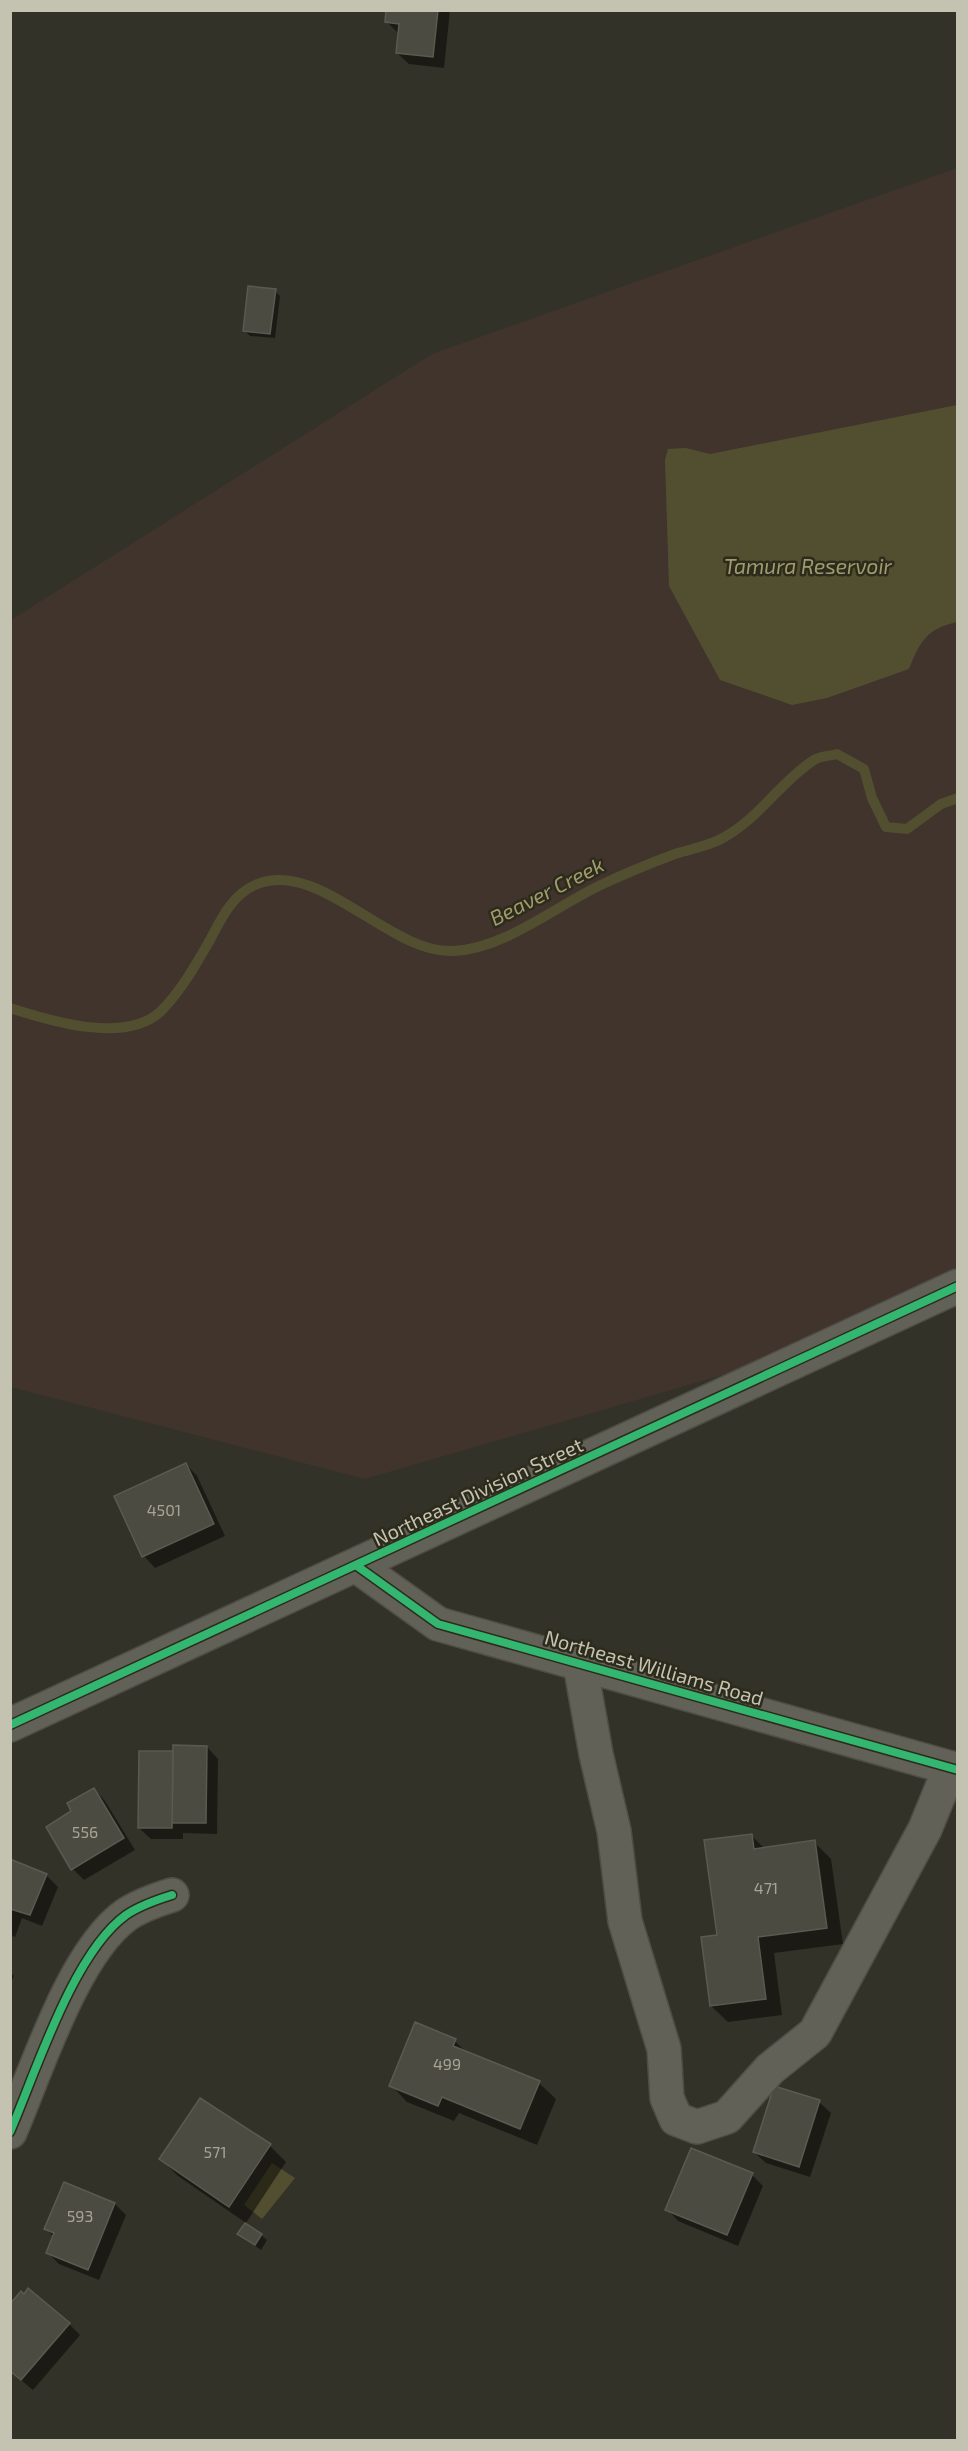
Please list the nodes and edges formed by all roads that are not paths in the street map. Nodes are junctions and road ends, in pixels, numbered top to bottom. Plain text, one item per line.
1 (957, 1286) edge
2 (357, 1566) junction
3 (580, 1664) junction
4 (10, 1725) edge
5 (954, 1769) edge
6 (172, 1894) dead end
7 (10, 2133) edge

1 - 2 street, Northeast Division Street
2 - 3 street, Northeast Williams Road
2 - 4 street, Northeast Division Street
3 - 5 street, Northeast Williams Road
3 - 5 street
6 - 7 street

